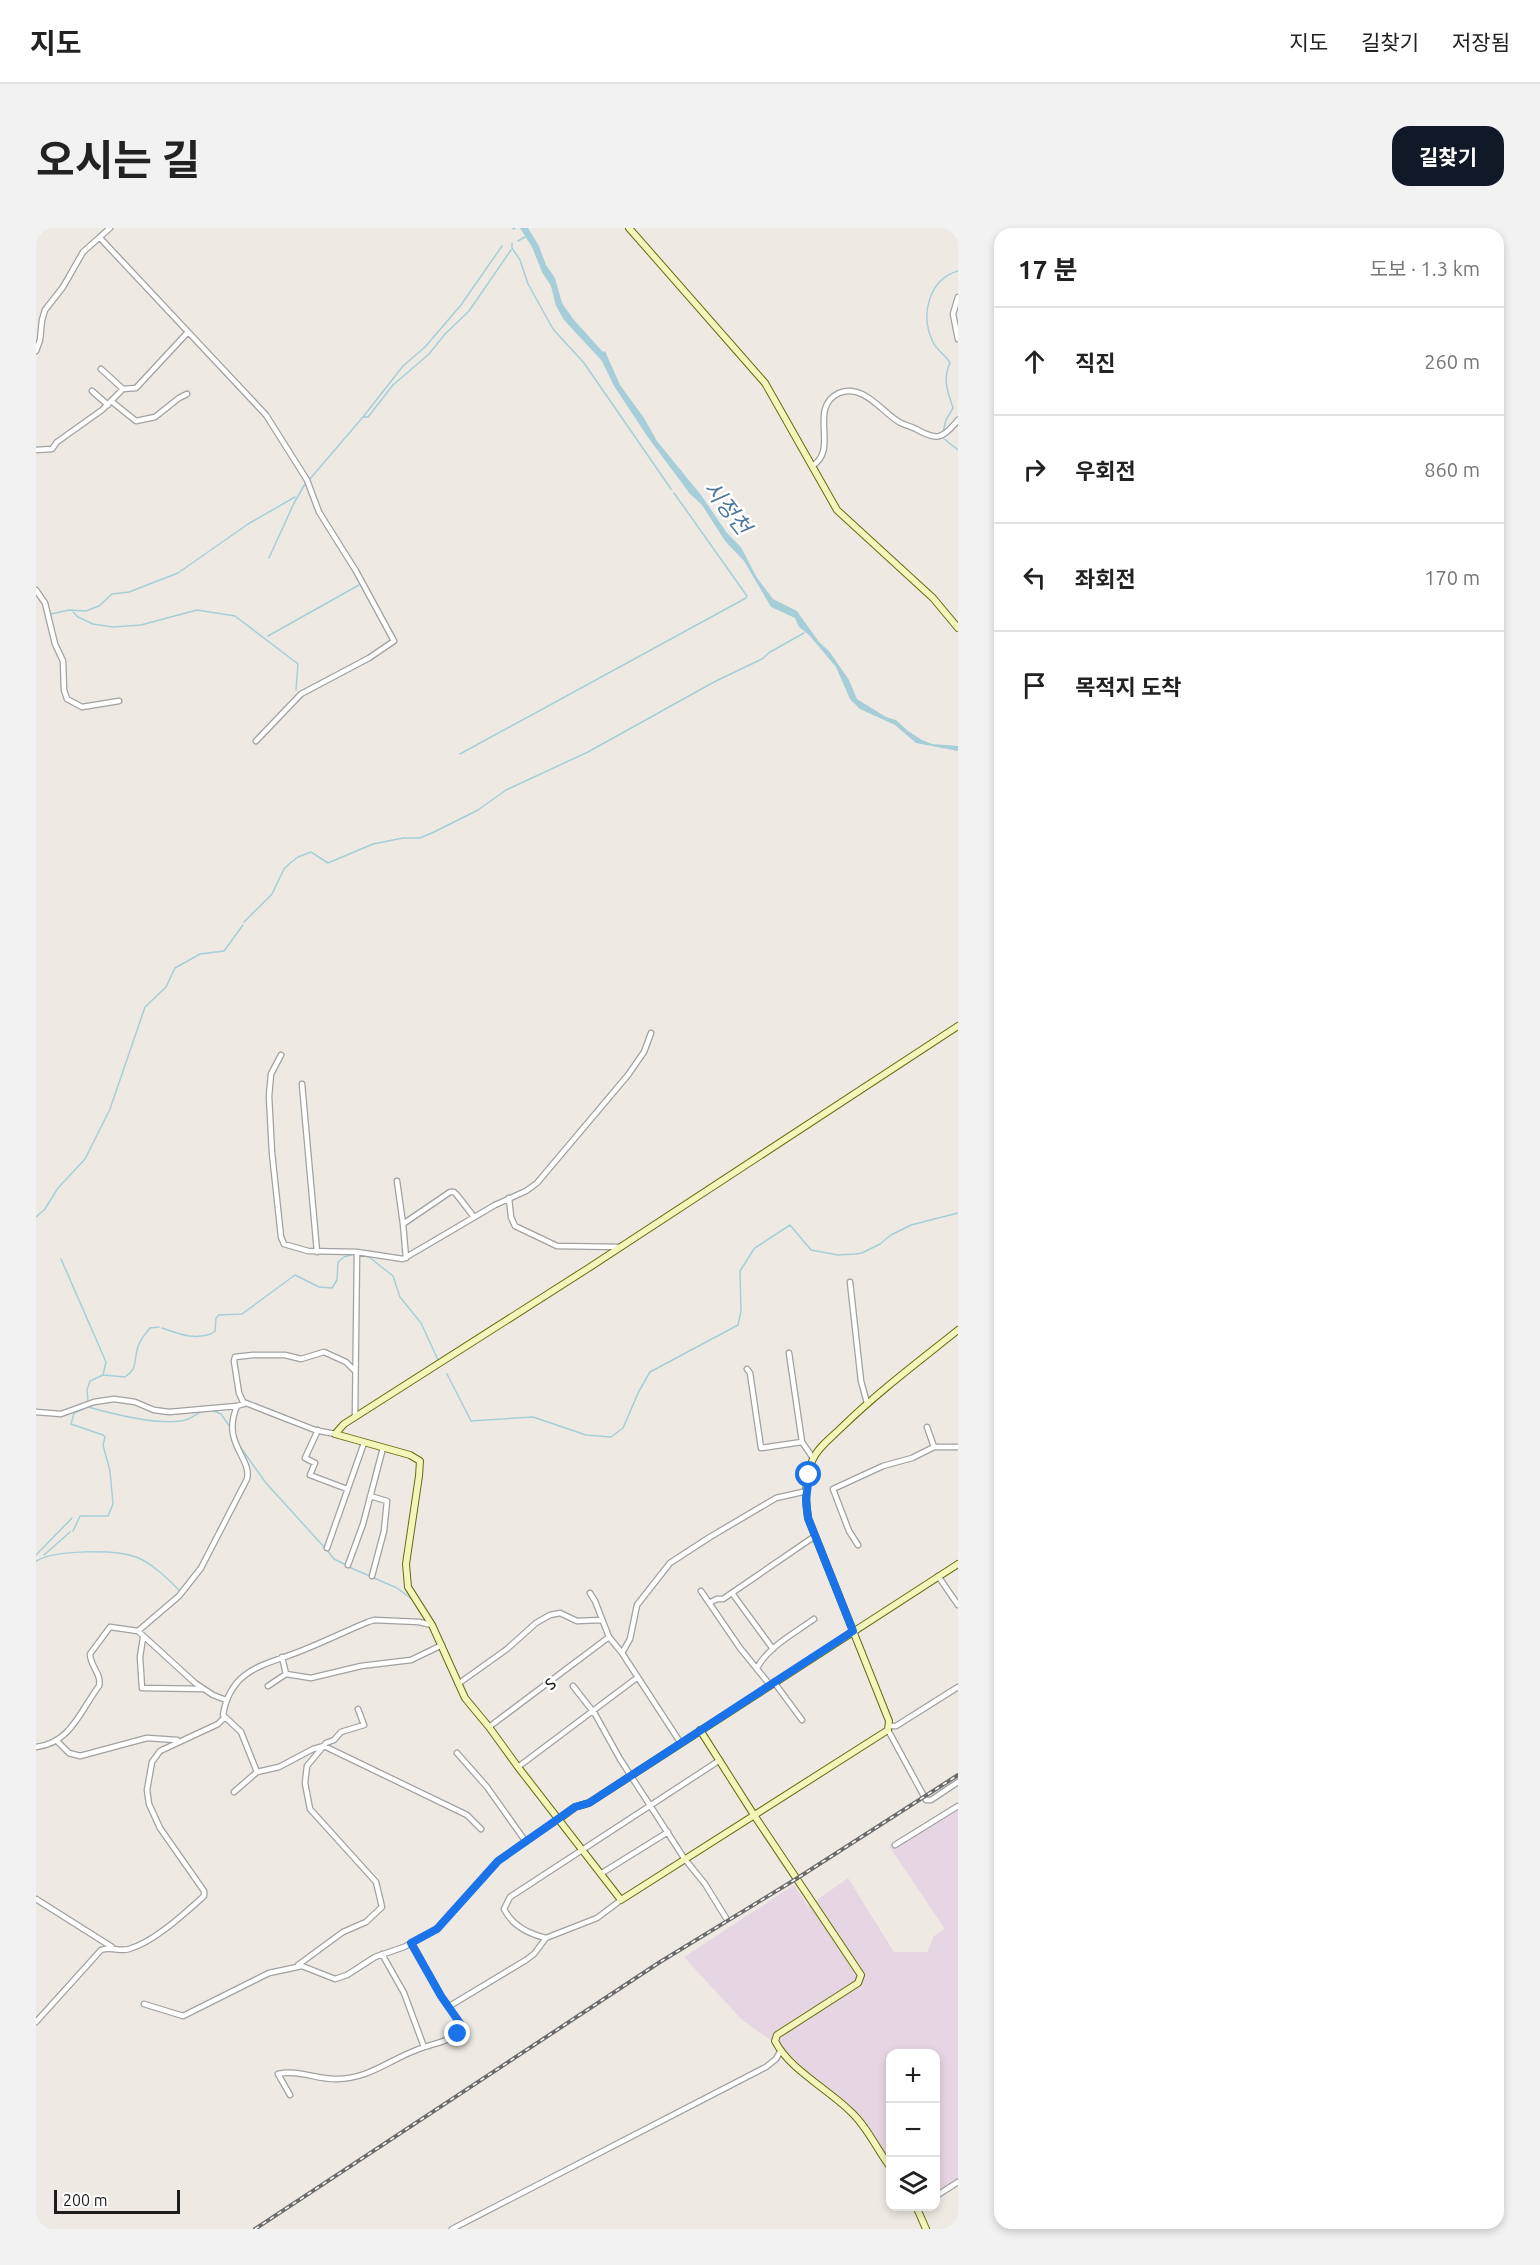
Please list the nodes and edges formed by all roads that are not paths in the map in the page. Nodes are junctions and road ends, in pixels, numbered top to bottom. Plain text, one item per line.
1 (110, 228) edge
2 (631, 229) edge
3 (101, 239) junction
4 (958, 297) edge
5 (956, 321) edge
6 (188, 332) junction
7 (958, 339) edge
8 (36, 351) edge
9 (101, 369) dead end
10 (123, 389) junction
11 (92, 391) dead end
12 (187, 394) dead end
13 (110, 403) junction
14 (958, 420) edge
15 (36, 450) edge
16 (813, 466) junction
17 (36, 590) edge
18 (958, 628) edge
19 (119, 701) dead end
20 (256, 741) dead end
21 (958, 1026) edge
22 (651, 1033) dead end
23 (281, 1054) dead end
24 (302, 1084) dead end
25 (397, 1180) dead end
26 (509, 1198) junction
27 (474, 1217) junction
28 (403, 1224) junction
29 (620, 1246) junction
30 (317, 1252) junction
31 (357, 1252) junction
32 (406, 1258) junction
33 (850, 1282) dead end
34 (958, 1330) edge
35 (789, 1353) dead end
36 (747, 1369) dead end
37 (355, 1371) junction
38 (867, 1403) junction
39 (244, 1404) junction
40 (237, 1406) junction
41 (36, 1412) edge
42 (355, 1417) junction
43 (927, 1427) dead end
44 (318, 1430) junction
45 (336, 1434) junction
46 (802, 1442) junction
47 (364, 1443) junction
48 (934, 1447) junction
49 (383, 1448) junction
50 (958, 1448) edge
51 (813, 1458) junction
52 (347, 1489) junction
53 (807, 1491) junction
54 (370, 1496) junction
55 (815, 1536) junction
56 (858, 1545) dead end
57 (327, 1548) dead end
58 (958, 1564) edge
59 (348, 1565) dead end
60 (372, 1576) dead end
61 (938, 1576) junction
62 (700, 1591) dead end
63 (590, 1593) dead end
64 (732, 1593) junction
65 (709, 1604) junction
66 (958, 1605) edge
67 (814, 1619) dead end
68 (601, 1620) junction
69 (432, 1625) junction
70 (138, 1631) junction
71 (853, 1631) junction
72 (609, 1637) junction
73 (143, 1638) junction
74 (442, 1645) junction
75 (773, 1649) junction
76 (622, 1653) junction
77 (282, 1657) junction
78 (757, 1668) junction
79 (286, 1674) junction
80 (638, 1677) junction
81 (458, 1684) junction
82 (772, 1684) junction
83 (268, 1686) dead end
84 (573, 1686) dead end
85 (958, 1687) edge
86 (203, 1689) junction
87 (226, 1700) junction
88 (357, 1709) dead end
89 (592, 1710) junction
90 (224, 1718) junction
91 (802, 1720) dead end
92 (489, 1726) junction
93 (889, 1728) junction
94 (700, 1730) junction
95 (180, 1740) junction
96 (57, 1741) junction
97 (680, 1742) junction
98 (324, 1746) junction
99 (36, 1747) edge
100 (457, 1753) dead end
101 (720, 1760) junction
102 (518, 1767) junction
103 (257, 1772) junction
104 (631, 1775) junction
105 (958, 1782) edge
106 (234, 1792) dead end
107 (651, 1805) junction
108 (958, 1806) edge
109 (754, 1815) junction
110 (559, 1819) junction
111 (481, 1829) dead end
112 (668, 1832) junction
113 (526, 1842) junction
114 (895, 1845) dead end
115 (584, 1849) junction
116 (684, 1858) junction
117 (602, 1873) junction
118 (36, 1899) edge
119 (621, 1900) junction
120 (726, 1918) dead end
121 (546, 1938) junction
122 (411, 1943) junction
123 (115, 1949) junction
124 (382, 1954) junction
125 (298, 1965) junction
126 (144, 2004) dead end
127 (448, 2007) junction
128 (36, 2022) edge
129 (424, 2047) junction
130 (781, 2050) junction
131 (290, 2095) dead end
132 (886, 2161) edge
133 (958, 2182) edge
134 (940, 2193) edge
135 (919, 2211) edge
136 (452, 2229) edge
137 (926, 2229) edge

1 - 3 street
2 - 16 street
3 - 6 street
3 - 8 street
4 - 5 street
5 - 7 street
6 - 10 street
6 - 20 street
9 - 10 street
10 - 13 street
11 - 13 street
12 - 13 street
13 - 15 street
14 - 16 street
16 - 18 street
17 - 19 street
21 - 29 street
22 - 26 street
23 - 30 street
24 - 30 street
25 - 28 street
26 - 27 street
26 - 29 street
27 - 28 street
27 - 32 street
28 - 32 street
29 - 42 street
30 - 31 street
31 - 32 street
31 - 37 street
33 - 38 street
34 - 38 street
35 - 46 street
36 - 46 street
37 - 39 street
37 - 42 street
38 - 51 street
39 - 40 street
39 - 44 street
40 - 41 street
40 - 70 street
42 - 45 street
43 - 48 street
44 - 45 street
44 - 52 street
45 - 47 street
46 - 51 street
47 - 49 street
47 - 52 street
48 - 50 street
48 - 56 street
49 - 54 street
49 - 69 street
51 - 53 street
52 - 57 street
53 - 55 street
53 - 76 street
54 - 59 street
54 - 60 street
55 - 64 street
55 - 71 street
58 - 61 street
61 - 66 street
61 - 71 street
62 - 65 street
63 - 68 street
64 - 65 street
64 - 75 street
65 - 78 street
67 - 75 street
68 - 72 street
68 - 81 street
69 - 74 street
69 - 77 street
70 - 73 street
70 - 96 street
71 - 82 street
71 - 93 street
72 - 76 street
72 - 92 street, s
73 - 86 street
73 - 86 street
74 - 79 street
74 - 81 street
75 - 78 street
76 - 80 street
77 - 79 street
77 - 87 street
78 - 82 street
79 - 83 street
80 - 89 street
80 - 97 street
81 - 92 street
82 - 91 street
82 - 94 street
84 - 89 street
85 - 93 street
86 - 87 street
87 - 90 street
88 - 98 street
89 - 102 street
89 - 104 street
90 - 95 street
90 - 103 street
92 - 102 street
93 - 105 street
93 - 109 street
94 - 97 street
94 - 101 street
95 - 96 street
95 - 123 street
96 - 99 street
97 - 104 street
98 - 103 street
98 - 111 street
98 - 125 street
100 - 113 street
101 - 107 street
101 - 109 street
102 - 110 street
103 - 106 street
104 - 107 street
104 - 110 street
107 - 112 street
107 - 115 street
108 - 114 street
109 - 116 street
109 - 130 street
110 - 113 street
110 - 115 street
112 - 116 street
112 - 117 street
113 - 122 street
115 - 117 street
115 - 121 street
116 - 119 street
116 - 120 street
117 - 119 street
118 - 123 street
119 - 121 street
121 - 127 street
122 - 124 street
122 - 127 street
123 - 128 street
124 - 125 street
124 - 129 street
125 - 126 street
127 - 129 street
129 - 131 street
130 - 132 street
130 - 136 street
133 - 134 street
135 - 137 street

